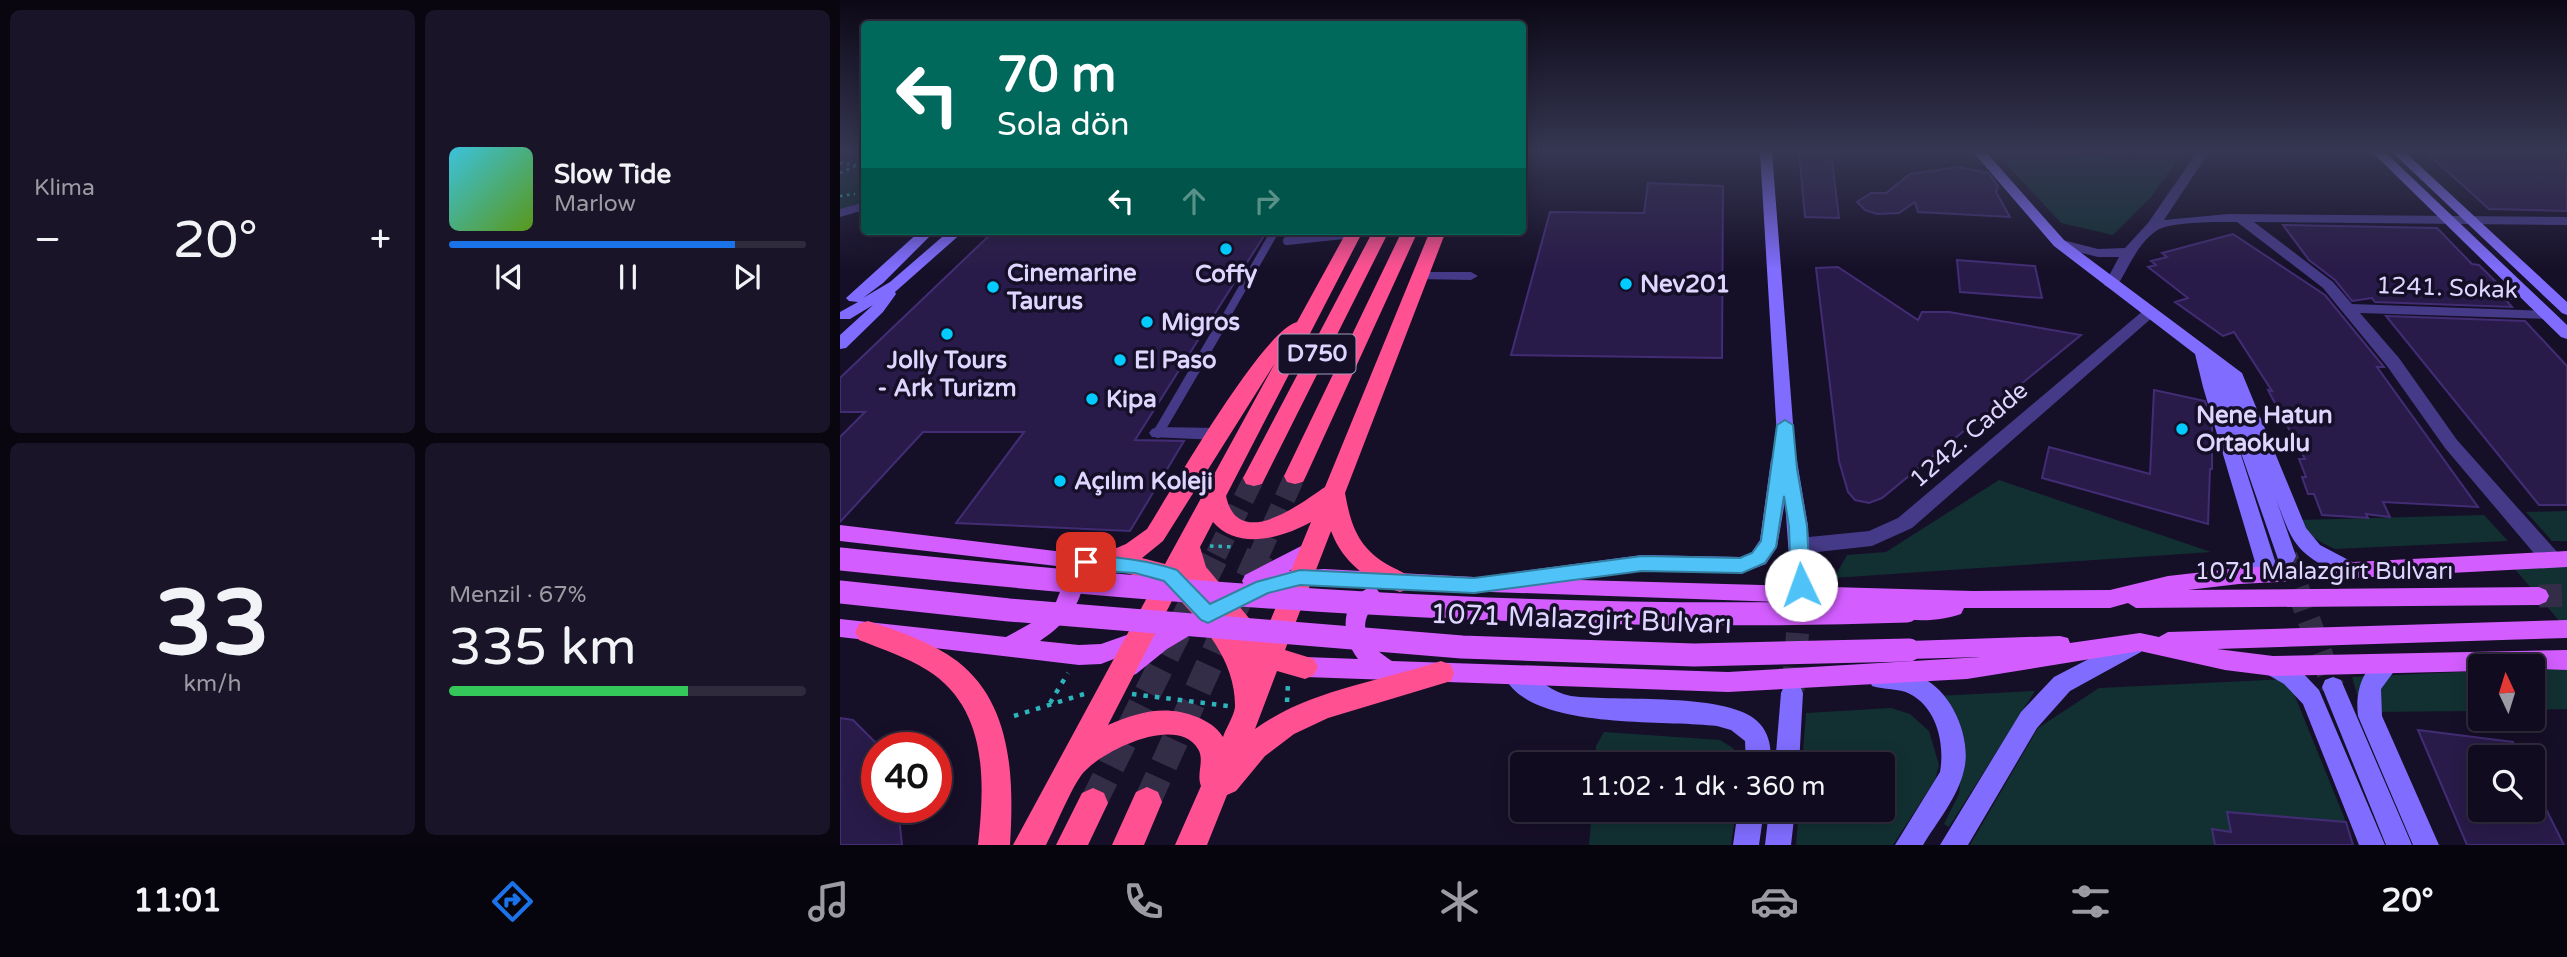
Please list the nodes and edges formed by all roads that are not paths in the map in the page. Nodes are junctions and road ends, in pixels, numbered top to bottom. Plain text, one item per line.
1 (1769, 191) edge
2 (2014, 191) edge
3 (2176, 191) edge
4 (2420, 191) edge
5 (2440, 191) edge
6 (861, 207) edge
7 (840, 214) edge
8 (2240, 218) junction
9 (2450, 220) junction
10 (2471, 220) junction
11 (2567, 221) edge
12 (2153, 226) junction
13 (924, 235) edge
14 (952, 235) edge
15 (1273, 235) edge
16 (1325, 235) edge
17 (1353, 235) edge
18 (1379, 235) edge
19 (1408, 235) edge
20 (1436, 235) edge
21 (1287, 241) dead end
22 (2059, 243) junction
23 (2129, 252) junction
24 (1421, 276) junction
25 (1471, 276) dead end
26 (895, 285) junction
27 (2111, 285) junction
28 (2346, 308) junction
29 (2567, 310) edge
30 (2149, 313) junction
31 (2547, 314) junction
32 (842, 315) edge
33 (1308, 321) junction
34 (2567, 334) edge
35 (840, 344) edge
36 (2203, 352) junction
37 (1785, 425) junction
38 (1158, 433) joint
39 (1217, 434) junction
40 (1295, 476) tunnel mouth
41 (1254, 478) tunnel mouth
42 (1333, 491) junction
43 (1214, 493) junction
44 (840, 533) edge
45 (1187, 545) junction
46 (1799, 546) junction
47 (1311, 549) junction
48 (2286, 556) tunnel mouth
49 (840, 559) edge
50 (2559, 559) edge
51 (1068, 561) junction
52 (1104, 564) junction
53 (1135, 566) joint
54 (2349, 569) junction
55 (1171, 575) junction
56 (2239, 576) junction
57 (1300, 577) junction
58 (1400, 582) junction
59 (1474, 585) junction
60 (1801, 585) tunnel mouth
61 (840, 593) edge
62 (2539, 596) tunnel mouth
63 (2110, 599) junction
64 (1213, 607) junction
65 (840, 628) edge
66 (2567, 629) edge
67 (869, 632) junction
68 (1135, 642) junction
69 (2140, 642) junction
70 (1003, 648) junction
71 (1268, 657) junction
72 (2567, 660) edge
73 (2273, 666) junction
74 (2387, 666) junction
75 (1305, 667) joint
76 (1387, 670) junction
77 (1441, 673) junction
78 (1515, 676) junction
79 (1859, 677) junction
80 (2333, 687) tunnel mouth
81 (1108, 693) junction
82 (1792, 693) tunnel mouth
83 (1240, 707) junction
84 (1759, 752) edge
85 (1788, 752) edge
86 (1072, 764) junction
87 (1147, 802) tunnel mouth
88 (1093, 803) tunnel mouth
89 (1206, 808) junction
90 (1749, 822) edge
91 (1781, 822) edge
92 (994, 845) edge
93 (1029, 845) edge
94 (1072, 845) edge
95 (1128, 845) edge
96 (1191, 845) edge
97 (1746, 845) edge
98 (1778, 845) edge
99 (1908, 845) edge
100 (1953, 845) edge
101 (2372, 845) edge
102 (2399, 845) edge
103 (2426, 845) edge

1 - 37 main road
2 - 22 main road
3 - 12 street
4 - 9 main road
5 - 10 main road
6 - 7 street
8 - 9 street
8 - 12 street
8 - 28 street
9 - 10 street
9 - 31 main road
10 - 11 street
10 - 29 main road
12 - 23 street
13 - 32 main road
14 - 26 main road
15 - 38 lane
16 - 21 lane
17 - 33 highway
18 - 41 highway, D750
19 - 40 highway, D750
20 - 24 highway
22 - 23 street
22 - 27 main road
23 - 27 street
24 - 25 street
24 - 42 highway
26 - 32 main road
26 - 35 main road
27 - 30 main road
28 - 31 street, 1241. Sokak
28 - 50 street
30 - 36 main road
30 - 46 street, 1242. Cadde
31 - 34 main road
33 - 39 highway
33 - 43 highway
36 - 48 main road
36 - 54 main road
36 - 56 main road
37 - 46 main road
37 - 59 main road
38 - 39 street
39 - 52 highway
42 - 43 highway
42 - 47 highway
42 - 58 highway
43 - 45 highway
44 - 51 main road
45 - 55 highway
45 - 64 highway
46 - 60 main road
47 - 57 highway
47 - 64 main road, 1071 Malazgirt Bulvarı
49 - 63 main road, 1071 Malazgirt Bulvarı, bridge
50 - 54 main road
51 - 52 main road
51 - 70 main road
52 - 53 main road
53 - 55 highway
54 - 56 main road
55 - 64 highway
55 - 68 highway
56 - 63 main road
57 - 58 main road, 1071 Malazgirt Bulvarı
57 - 64 main road, 1071 Malazgirt Bulvarı
57 - 71 highway
58 - 59 main road, 1071 Malazgirt Bulvarı
58 - 76 main road
59 - 63 main road, 1071 Malazgirt Bulvarı
61 - 69 main road, 1071 Malazgirt Bulvarı, bridge
62 - 63 main road, 1071 Malazgirt Bulvarı
64 - 68 main road, 1071 Malazgirt Bulvarı
64 - 71 highway
64 - 81 main road, 1071 Malazgirt Bulvarı
64 - 83 highway
65 - 67 main road, 1071 Malazgirt Bulvarı
66 - 69 main road, 1071 Malazgirt Bulvarı
67 - 70 main road, 1071 Malazgirt Bulvarı
67 - 92 highway
68 - 70 main road, 1071 Malazgirt Bulvarı
68 - 81 highway
69 - 73 main road
69 - 79 main road, 1071 Malazgirt Bulvarı
69 - 100 main road
71 - 75 highway
71 - 83 highway
72 - 74 main road
73 - 74 main road
73 - 101 main road
74 - 103 main road
75 - 76 main road, 1071 Malazgirt Bulvarı
76 - 77 main road, 1071 Malazgirt Bulvarı
77 - 78 main road, 1071 Malazgirt Bulvarı
77 - 89 highway
78 - 79 main road, 1071 Malazgirt Bulvarı
78 - 84 main road
79 - 99 main road
80 - 102 main road
81 - 86 highway
82 - 85 main road
83 - 89 highway
86 - 89 highway
86 - 93 highway
87 - 95 highway
88 - 94 highway
89 - 96 highway
90 - 97 main road
91 - 98 main road

